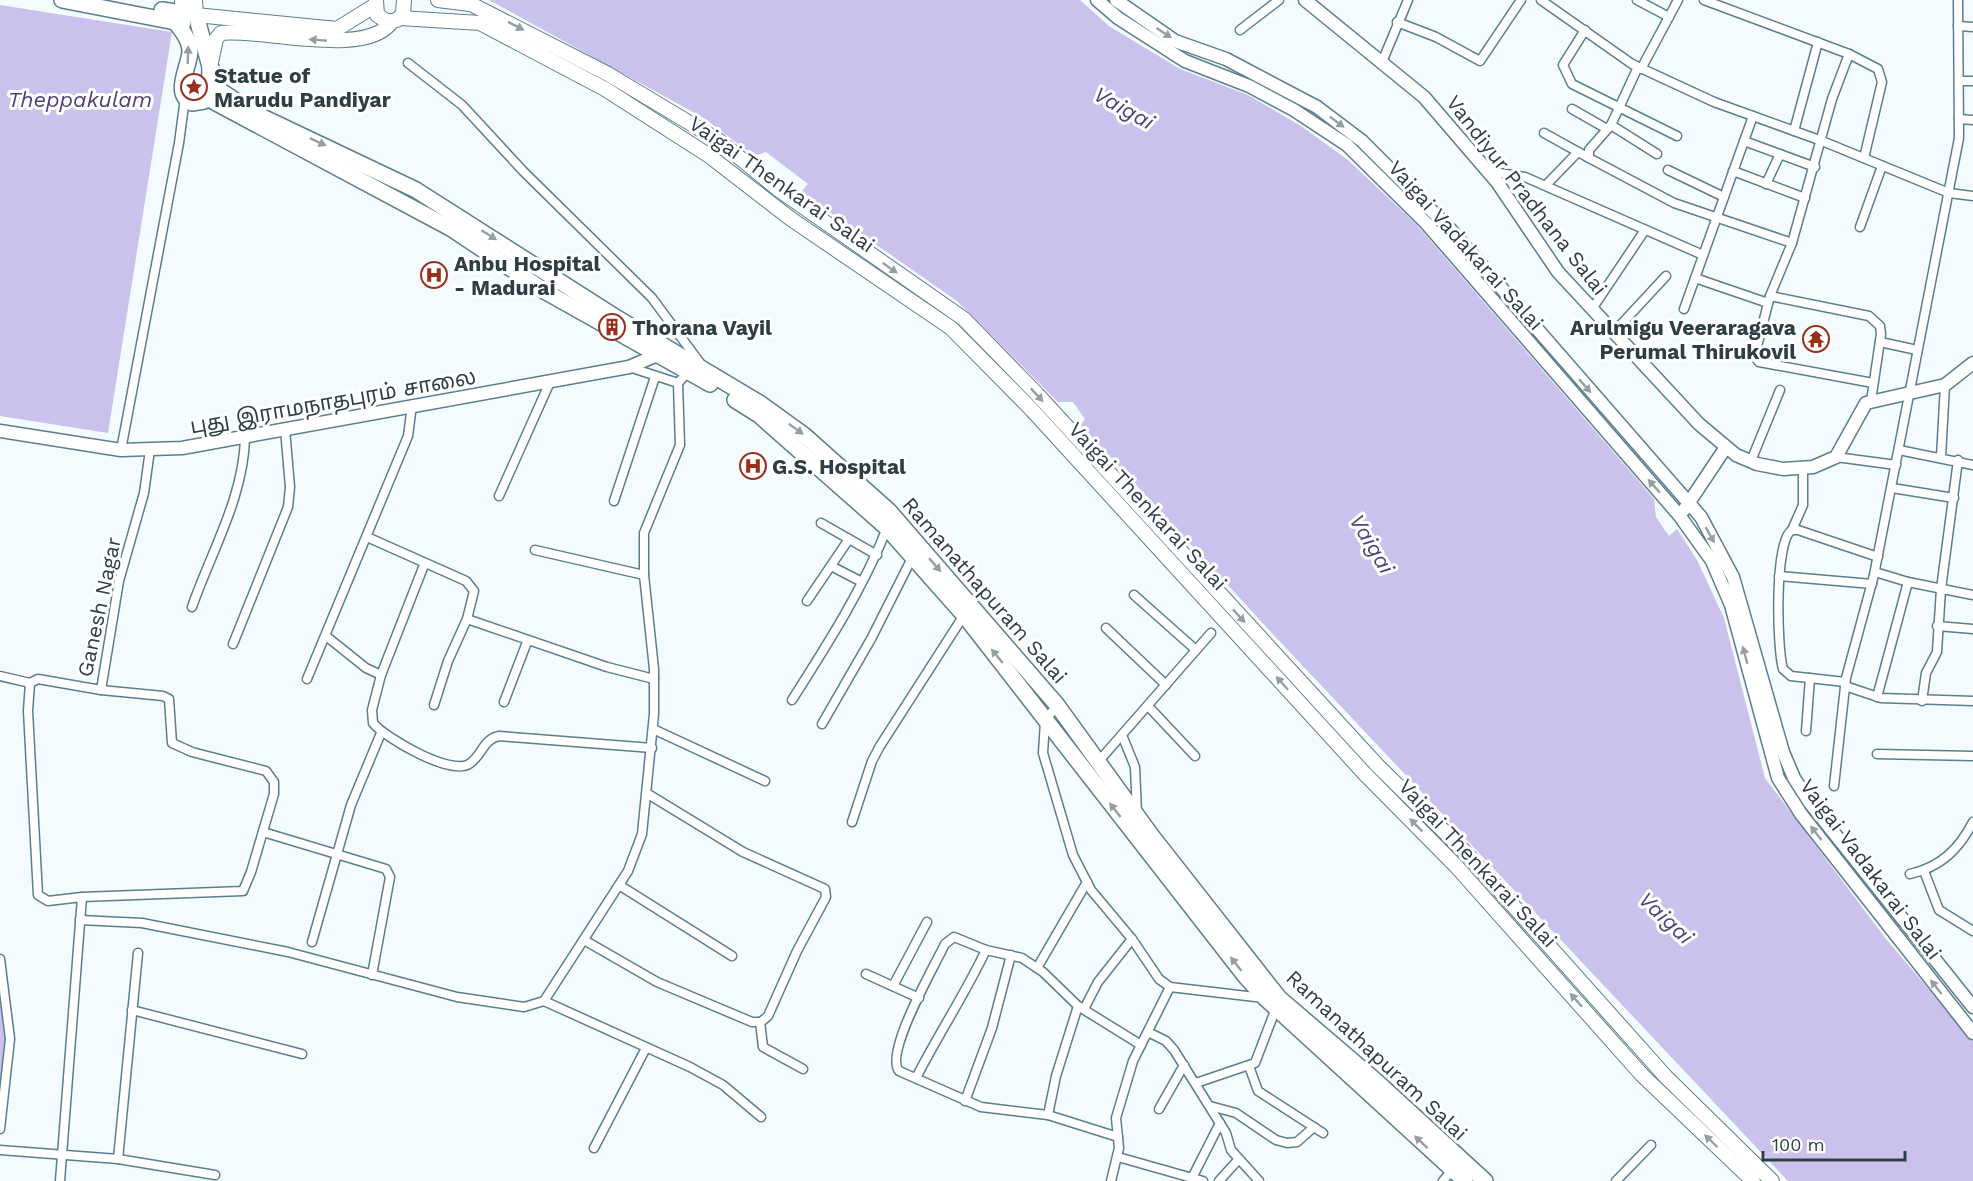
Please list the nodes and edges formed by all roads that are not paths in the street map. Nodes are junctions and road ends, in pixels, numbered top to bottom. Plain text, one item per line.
1 (62, 0) edge
2 (114, 0) edge
3 (404, 0) edge
4 (438, 0) edge
5 (1097, 0) edge
6 (1116, 0) edge
7 (1279, 0) edge
8 (1305, 0) edge
9 (1408, 0) edge
10 (1521, 0) edge
11 (1541, 0) edge
12 (1637, 0) edge
13 (1678, 0) edge
14 (1704, 0) edge
15 (1958, 0) edge
16 (467, 2) edge
17 (375, 3) edge
18 (189, 7) edge
19 (1669, 17) junction
20 (396, 20) junction
21 (1397, 22) junction
22 (1958, 26) junction
23 (1973, 27) edge
24 (1240, 30) dead end
25 (1585, 30) junction
26 (184, 32) junction
27 (1818, 42) junction
28 (1849, 54) junction
29 (1382, 62) junction
30 (408, 63) dead end
31 (210, 67) junction
32 (1640, 68) junction
33 (1960, 81) junction
34 (1973, 81) edge
35 (208, 91) junction
36 (229, 96) junction
37 (184, 99) junction
38 (1572, 109) dead end
39 (1620, 109) junction
40 (1753, 116) junction
41 (1959, 119) junction
42 (1973, 120) edge
43 (1609, 127) junction
44 (1794, 131) junction
45 (1544, 133) dead end
46 (1677, 136) dead end
47 (1744, 141) junction
48 (1822, 141) junction
49 (1578, 152) junction
50 (1657, 154) dead end
51 (1780, 154) junction
52 (1589, 158) junction
53 (1864, 158) junction
54 (1882, 166) junction
55 (1815, 167) junction
56 (1668, 170) dead end
57 (1487, 171) junction
58 (1734, 171) junction
59 (1766, 184) junction
60 (1546, 185) junction
61 (1949, 193) junction
62 (1973, 196) edge
63 (1724, 197) junction
64 (1805, 198) junction
65 (1716, 219) junction
66 (1860, 226) dead end
67 (1645, 230) junction
68 (1792, 243) junction
69 (1703, 255) junction
70 (1666, 276) dead end
71 (1695, 278) junction
72 (1769, 299) junction
73 (1592, 309) junction
74 (1684, 309) dead end
75 (1614, 332) junction
76 (1880, 342) junction
77 (1917, 350) junction
78 (663, 353) junction
79 (1973, 363) edge
80 (629, 367) junction
81 (707, 372) junction
82 (655, 377) junction
83 (682, 378) junction
84 (550, 382) junction
85 (1873, 382) junction
86 (1945, 385) junction
87 (716, 387) junction
88 (1780, 390) dead end
89 (1908, 394) junction
90 (1871, 401) junction
91 (411, 405) junction
92 (285, 429) junction
93 (0, 430) edge
94 (245, 437) junction
95 (1726, 447) junction
96 (121, 450) junction
97 (150, 450) junction
98 (1899, 450) junction
99 (1836, 457) junction
100 (1941, 457) junction
101 (1958, 460) junction
102 (1751, 461) junction
103 (1896, 465) junction
104 (1973, 465) edge
105 (1803, 468) junction
106 (1892, 488) junction
107 (499, 496) dead end
108 (1954, 498) junction
109 (614, 501) dead end
110 (1689, 505) junction
111 (1679, 515) junction
112 (821, 523) dead end
113 (887, 528) junction
114 (1792, 530) junction
115 (367, 537) junction
116 (849, 539) junction
117 (535, 550) dead end
118 (877, 555) junction
119 (1878, 557) junction
120 (912, 558) junction
121 (424, 565) junction
122 (831, 566) junction
123 (1875, 572) junction
124 (644, 575) junction
125 (1779, 576) junction
126 (862, 582) junction
127 (1908, 582) junction
128 (1872, 584) junction
129 (1941, 589) junction
130 (1134, 595) dead end
131 (1973, 595) edge
132 (807, 601) dead end
133 (192, 608) dead end
134 (964, 615) junction
135 (467, 619) junction
136 (1937, 626) junction
137 (1106, 628) dead end
138 (1973, 629) edge
139 (1211, 633) dead end
140 (326, 636) junction
141 (527, 642) junction
142 (232, 644) dead end
143 (1196, 650) junction
144 (381, 675) junction
145 (0, 676) edge
146 (1810, 678) junction
147 (307, 679) dead end
148 (654, 679) junction
149 (30, 683) junction
150 (1845, 684) junction
151 (1166, 685) junction
152 (101, 690) junction
153 (1877, 697) junction
154 (792, 700) dead end
155 (1973, 700) edge
156 (1922, 701) junction
157 (504, 702) dead end
158 (434, 705) dead end
159 (1057, 705) junction
160 (1148, 706) junction
161 (1045, 721) junction
162 (822, 724) dead end
163 (653, 729) junction
164 (1806, 731) dead end
165 (381, 733) junction
166 (1122, 735) junction
167 (652, 748) junction
168 (1877, 754) dead end
169 (1196, 756) dead end
170 (1973, 756) edge
171 (1098, 762) junction
172 (765, 781) dead end
173 (1834, 786) dead end
174 (648, 794) junction
175 (1137, 816) junction
176 (852, 822) dead end
177 (1972, 828) edge
178 (263, 832) junction
179 (336, 855) junction
180 (1924, 871) junction
181 (1910, 874) dead end
182 (1087, 882) junction
183 (619, 885) junction
184 (82, 897) junction
185 (80, 920) junction
186 (927, 922) dead end
187 (1973, 932) edge
188 (1132, 939) junction
189 (584, 940) junction
190 (312, 942) dead end
191 (986, 950) junction
192 (138, 952) dead end
193 (1011, 954) junction
194 (732, 956) dead end
195 (0, 959) edge
196 (1037, 968) junction
197 (866, 974) dead end
198 (372, 975) junction
199 (893, 986) junction
200 (1170, 987) junction
201 (919, 998) junction
202 (544, 1001) junction
203 (1270, 1003) junction
204 (1973, 1007) edge
205 (1081, 1008) junction
206 (132, 1010) junction
207 (760, 1022) junction
208 (1148, 1032) junction
209 (1973, 1033) edge
210 (1141, 1045) junction
211 (646, 1048) junction
212 (302, 1054) dead end
213 (1184, 1065) junction
214 (1249, 1066) junction
215 (803, 1069) dead end
216 (916, 1078) junction
217 (1196, 1083) junction
218 (965, 1101) junction
219 (1210, 1106) junction
220 (1159, 1109) dead end
221 (1048, 1115) junction
222 (761, 1117) dead end
223 (1220, 1123) junction
224 (1314, 1127) junction
225 (0, 1129) edge
226 (1323, 1133) dead end
227 (1118, 1137) junction
228 (1651, 1145) dead end
229 (594, 1148) dead end
230 (0, 1150) edge
231 (62, 1153) junction
232 (1118, 1157) junction
233 (118, 1159) junction
234 (1238, 1160) junction
235 (215, 1175) dead end
236 (1448, 1175) edge
237 (1192, 1178) junction
238 (60, 1181) edge
239 (1111, 1181) edge
240 (1203, 1181) edge
241 (1220, 1181) edge
242 (1259, 1181) edge
243 (1465, 1181) edge
244 (1485, 1181) edge
245 (1616, 1181) edge
246 (1753, 1181) edge
247 (1772, 1181) edge

1 - 26 highway
2 - 18 highway
3 - 20 main road
4 - 16 main road, Vaigai Thenkarai Salai
111 -> 5 street, Vaigai Vadakarai Salai
6 -> 110 street, Vaigai Vadakarai Salai
7 - 24 street
8 - 29 street, Vandiyur Pradhana Salai
9 - 21 street
10 - 21 street
11 - 25 street
12 - 19 street
13 - 19 street
14 - 27 street
15 - 22 street
16 -> 247 main road, Vaigai Thenkarai Salai
17 - 18 main road
17 - 20 main road
18 - 26 main road
18 - 31 highway, Ramanathapuram Salai
19 - 32 street
20 -> 31 main road
246 -> 20 main road, Vaigai Thenkarai Salai
21 - 29 street
22 - 23 street
22 - 33 street
25 - 32 street
25 - 39 street
37 -> 26 highway
27 - 28 street
27 - 44 street
28 - 48 street
28 - 53 street
29 - 57 street, Vandiyur Pradhana Salai
30 - 81 street
31 - 35 highway
31 - 36 highway, Ramanathapuram Salai
32 - 39 street
32 - 40 street
33 - 34 street
33 - 41 street
35 - 36 highway
35 - 37 highway
35 - 78 highway, Ramanathapuram Salai
36 -> 78 highway, Ramanathapuram Salai
37 - 96 street
38 - 43 street
39 - 43 street
39 - 46 street
40 - 44 street
40 - 47 street
41 - 42 street
41 - 61 street
43 - 50 street
43 - 52 street
44 - 48 street
45 - 49 street
47 - 51 street
47 - 58 street
48 - 53 street
48 - 55 street
49 - 52 street
49 - 60 street
51 - 55 street
51 - 59 street
52 - 65 street
53 - 54 street
54 - 61 street
54 - 66 street
55 - 64 street
56 - 63 street
57 - 60 street
57 - 73 street, Vandiyur Pradhana Salai
58 - 59 street
58 - 63 street
59 - 64 street
60 - 67 street
61 - 62 street
61 - 77 street
63 - 65 street
64 - 68 street
65 - 68 street
65 - 69 street
67 - 69 street
67 - 73 street
68 - 72 street
69 - 71 street
70 - 75 street
71 - 72 street
71 - 74 street
72 - 76 street
72 - 85 street
73 - 75 street, Vandiyur Pradhana Salai
75 - 95 street, Vandiyur Pradhana Salai
76 - 77 street
76 - 85 street
77 - 89 street
78 - 80 street, புது இராமநாதபுரம் சாலை
78 - 81 highway, Ramanathapuram Salai
78 - 83 highway, Ramanathapuram Salai
79 - 86 street
80 - 82 street
80 - 84 street, புது இராமநாதபுரம் சாலை
81 - 87 street
81 -> 159 highway, Ramanathapuram Salai
82 - 83 street
82 - 109 street
83 - 87 highway, Ramanathapuram Salai
83 - 124 street
84 - 91 street, புது இராமநாதபுரம் சாலை
84 - 107 street
85 - 90 street
86 - 89 street
86 - 100 street
87 - 113 highway, Ramanathapuram Salai
88 - 102 street
89 - 90 street
89 - 98 street
90 - 99 street
91 - 92 street, புது இராமநாதபுரம் சாலை
91 - 115 street
92 - 94 street, புது இராமநாதபுரம் சாலை
92 - 142 street
93 - 96 street, புது இராமநாதபுரம் சாலை
94 - 97 street, புது இராமநாதபுரம் சாலை
94 - 133 street
95 - 102 street, Vandiyur Pradhana Salai
95 - 110 street
96 - 97 street, புது இராமநாதபுரம் சாலை
97 - 152 street, Ganesh Nagar
98 - 100 street
98 - 103 street
99 - 103 street
99 - 105 street, Vandiyur Pradhana Salai
100 - 101 street
101 - 104 street
101 - 108 street
102 - 105 street, Vandiyur Pradhana Salai
103 - 106 street
105 - 114 street
106 - 108 street
106 - 119 street
108 - 129 street
110 - 111 street
110 -> 204 street, Vaigai Vadakarai Salai
209 -> 111 street, Vaigai Vadakarai Salai
112 - 116 street
113 - 118 street
113 - 120 highway, Ramanathapuram Salai
114 - 119 street
114 - 125 street
115 - 121 street
115 - 140 street
116 - 118 street
116 - 122 street
117 - 124 street
118 - 126 street
119 - 123 street
120 - 134 highway, Ramanathapuram Salai
120 - 162 street
121 - 135 street
121 - 144 street
122 - 126 street
122 - 132 street
123 - 127 street
123 - 128 street
124 - 148 street
125 - 128 street
125 - 146 street
126 - 154 street
127 - 129 street
127 - 153 street
128 - 150 street
129 - 131 street
129 - 136 street
130 - 143 street
161 -> 134 highway, Ramanathapuram Salai
134 - 176 street
135 - 141 street
135 - 158 street
136 - 138 street
136 - 156 street
137 - 151 street
139 - 143 street
140 - 144 street
140 - 147 street
141 - 148 street
141 - 157 street
143 - 151 street
144 - 165 street
145 - 149 street, Ganesh Nagar
146 - 150 street
146 - 164 street
148 - 163 street
149 - 152 street, Ganesh Nagar
149 - 184 street
150 - 153 street
150 - 173 street
151 - 160 street
152 - 178 street
153 - 156 street
155 - 156 street
159 - 161 street
159 - 171 highway, Ramanathapuram Salai
160 - 166 street
160 - 169 street
161 - 182 street
203 -> 161 highway, Ramanathapuram Salai
163 - 167 street
163 - 172 street
165 - 167 street
165 - 179 street
166 - 171 street
166 - 175 street
167 - 174 street
168 - 170 street
171 - 175 highway, Ramanathapuram Salai
174 - 183 street
174 - 207 street
175 - 244 highway, Ramanathapuram Salai
177 - 180 street
178 - 179 street
178 - 184 street
179 - 190 street
179 - 198 street
180 - 181 street
180 - 187 street
182 - 188 street
182 - 196 street
183 - 189 street
183 - 194 street
184 - 185 street
185 - 198 street
185 - 231 street
186 - 199 street
188 - 200 street
188 - 205 street
189 - 202 street
189 - 207 street
191 - 193 street
191 - 201 street
191 - 216 street
192 - 206 street
193 - 196 street
193 - 218 street
195 - 225 street
196 - 205 street
197 - 199 street
198 - 202 street
199 - 201 street
200 - 203 street
200 - 208 street
201 - 216 street
202 - 211 street
203 - 214 street
236 -> 203 highway, Ramanathapuram Salai
205 - 210 street
205 - 221 street
206 - 212 street
206 - 233 street
207 - 215 street
208 - 210 street
208 - 213 street
210 - 227 street
211 - 222 street
211 - 229 street
213 - 217 street
213 - 220 street
214 - 217 street
214 - 224 street
216 - 218 street
217 - 219 street
218 - 221 street
219 - 223 street
219 - 224 street
221 - 227 street
223 - 234 street
223 - 237 street
224 - 226 street
227 - 232 street
228 - 245 street
230 - 231 street
231 - 233 street
231 - 238 street
232 - 237 street
232 - 239 street
233 - 235 street
234 - 241 street
234 - 242 street
236 - 243 highway, Ramanathapuram Salai
237 - 240 street

